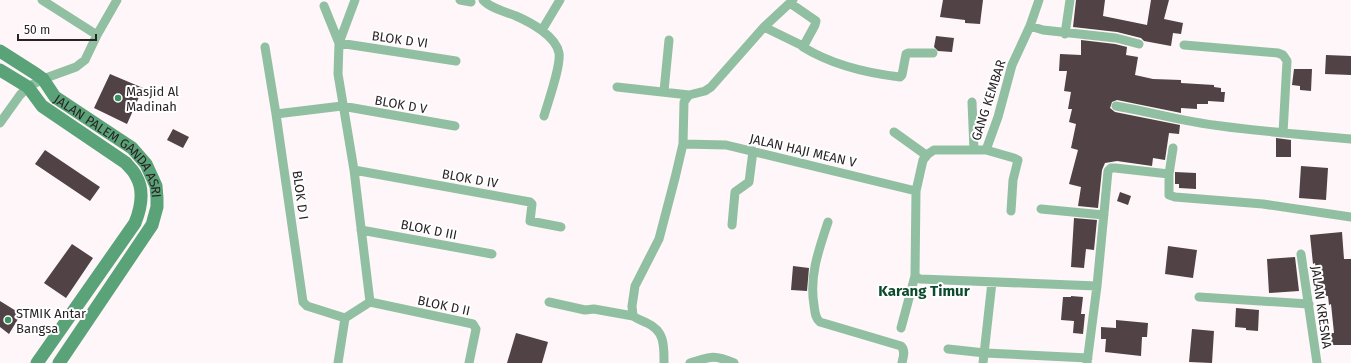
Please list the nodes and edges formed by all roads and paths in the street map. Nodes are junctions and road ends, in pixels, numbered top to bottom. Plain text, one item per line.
1 (42, 0) edge
2 (116, 0) edge
3 (355, 0) edge
4 (460, 0) edge
5 (483, 0) edge
6 (560, 0) edge
7 (1039, 0) edge
8 (1070, 0) edge
9 (471, 2) dead end
10 (791, 2) edge
11 (324, 6) dead end
12 (1030, 26) junction
13 (764, 28) junction
14 (542, 30) junction
15 (1065, 34) junction
16 (97, 35) junction
17 (669, 40) dead end
18 (340, 43) junction
19 (1139, 44) dead end
20 (1184, 45) dead end
21 (803, 46) junction
22 (264, 47) dead end
23 (0, 51) edge
24 (934, 54) dead end
25 (456, 61) dead end
26 (0, 70) edge
27 (43, 79) junction
28 (28, 87) junction
29 (617, 87) dead end
30 (664, 91) junction
31 (689, 95) junction
32 (55, 97) junction
33 (972, 102) dead end
34 (42, 106) junction
35 (342, 106) junction
36 (1116, 106) dead end
37 (276, 114) junction
38 (544, 116) dead end
39 (0, 123) edge
40 (455, 126) dead end
41 (894, 132) dead end
42 (1283, 133) junction
43 (1351, 139) edge
44 (683, 144) junction
45 (1173, 148) dead end
46 (974, 150) junction
47 (986, 150) junction
48 (753, 151) junction
49 (926, 155) junction
50 (354, 170) junction
51 (1169, 174) junction
52 (916, 191) junction
53 (1041, 209) dead end
54 (1011, 211) dead end
55 (1104, 215) junction
56 (1351, 217) edge
57 (828, 222) dead end
58 (732, 225) dead end
59 (561, 227) dead end
60 (361, 230) junction
61 (492, 254) dead end
62 (1301, 254) dead end
63 (915, 276) junction
64 (992, 282) junction
65 (1097, 286) junction
66 (1199, 297) dead end
67 (370, 302) junction
68 (549, 302) dead end
69 (1309, 304) junction
70 (633, 316) junction
71 (345, 318) junction
72 (901, 328) dead end
73 (948, 349) dead end
74 (985, 354) junction
75 (1087, 360) edge
76 (37, 363) edge
77 (59, 363) edge
78 (338, 363) edge
79 (469, 363) edge
80 (664, 363) edge
81 (692, 363) edge
82 (734, 363) edge
83 (902, 363) edge
84 (983, 363) edge
85 (1318, 363) edge

1 - 16 street
2 - 16 street
3 - 18 street
4 - 9 street
5 - 14 street
6 - 14 street
7 - 12 street, GANG KEMBAR
8 - 15 street
10 - 13 street
10 - 21 street
11 - 18 street
12 - 15 street
12 - 47 street, GANG KEMBAR
13 - 21 street
13 - 31 street
14 - 38 street
15 - 19 street
16 - 27 street
17 - 30 street
18 - 25 street, BLOK D VI
18 - 35 street
20 - 42 street
21 - 24 street
22 - 37 street, BLOK D I
23 - 27 street, JALAN PALEM GANDA ASRI
26 - 28 street, JALAN PALEM GANDA ASRI
27 - 28 street
27 - 32 street, JALAN PALEM GANDA ASRI
28 - 34 street, JALAN PALEM GANDA ASRI
28 - 39 street
29 - 30 street
30 - 31 street
31 - 44 street
32 - 34 street
32 - 77 street, JALAN PALEM GANDA ASRI
33 - 46 street
34 - 76 street, JALAN PALEM GANDA ASRI
35 - 37 street, BLOK D V
35 - 40 street, BLOK D V
35 - 50 street
36 - 42 street
37 - 71 street, BLOK D I
41 - 49 street
42 - 43 street
44 - 48 street, JALAN HAJI MEAN V
44 - 70 street
45 - 51 street
46 - 47 street, GANG KEMBAR
46 - 49 street, GANG KEMBAR
47 - 54 street
48 - 52 street, JALAN HAJI MEAN V
48 - 58 street
49 - 52 street
50 - 59 street, BLOK D IV
50 - 60 street
51 - 55 street
51 - 56 street
52 - 63 street
53 - 55 street
55 - 65 street
57 - 83 street
60 - 61 street, BLOK D III
60 - 67 street
62 - 69 street, JALAN KRESNA
63 - 64 street
63 - 72 street
64 - 65 street
64 - 74 street
65 - 75 street
66 - 69 street
67 - 71 street
67 - 79 street, BLOK D II
68 - 70 street
69 - 85 street, JALAN KRESNA
70 - 80 street
71 - 78 street
73 - 74 street
74 - 75 street
74 - 84 street
81 - 82 street

